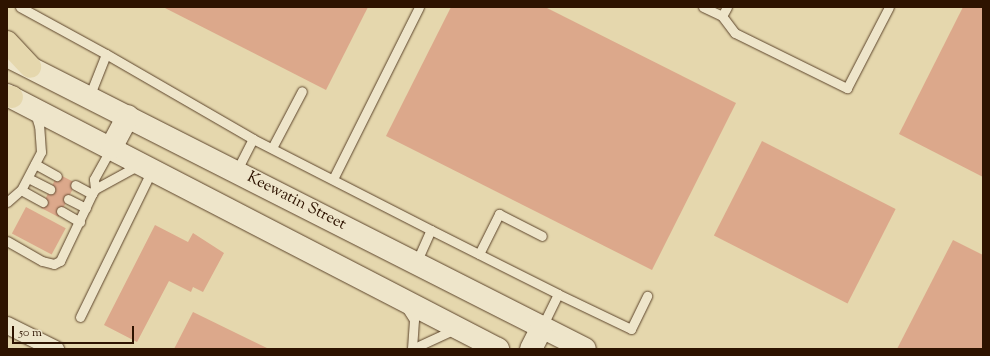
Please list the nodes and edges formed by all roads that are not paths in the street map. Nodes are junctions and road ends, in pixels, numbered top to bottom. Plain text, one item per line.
1 (20, 7) edge
2 (419, 7) edge
3 (703, 7) edge
4 (727, 7) edge
5 (889, 7) edge
6 (722, 16) junction
7 (7, 42) edge
8 (106, 54) junction
9 (7, 56) edge
10 (30, 67) junction
11 (302, 91) dead end
12 (9, 96) edge
13 (89, 97) junction
14 (33, 108) junction
15 (128, 116) junction
16 (254, 138) junction
17 (111, 148) junction
18 (272, 148) junction
19 (35, 164) junction
20 (146, 167) junction
21 (236, 172) junction
22 (57, 176) dead end
23 (28, 178) junction
24 (333, 179) junction
25 (75, 185) dead end
26 (50, 189) dead end
27 (20, 190) junction
28 (94, 191) junction
29 (68, 199) dead end
30 (7, 202) edge
31 (43, 202) dead end
32 (86, 208) junction
33 (61, 211) dead end
34 (80, 222) junction
35 (431, 230) junction
36 (542, 236) dead end
37 (7, 241) edge
38 (479, 254) junction
39 (416, 263) junction
40 (558, 294) junction
41 (648, 296) dead end
42 (400, 298) junction
43 (80, 317) dead end
44 (7, 325) edge
45 (542, 327) junction
46 (458, 328) junction
47 (55, 349) edge
48 (498, 349) edge
49 (531, 349) edge
50 (585, 349) edge

1 - 8 lane
2 - 24 lane
3 - 6 lane
4 - 6 lane
5 - 6 lane
7 - 10 main road
8 - 13 lane
8 - 16 lane
9 - 10 main road, Keewatin Street
10 - 13 main road, Keewatin Street
11 - 18 lane
12 - 14 main road
13 - 15 main road, Keewatin Street
14 - 17 main road
14 - 19 lane
15 - 17 main road
15 - 21 main road, Keewatin Street
16 - 18 lane
16 - 21 lane
17 - 20 main road
17 - 28 lane
18 - 24 lane
19 - 22 lane
19 - 23 lane
20 - 28 lane
20 - 42 main road
20 - 43 lane
21 - 39 main road, Keewatin Street
23 - 26 lane
23 - 27 lane
24 - 35 lane
25 - 28 lane
27 - 30 lane
27 - 31 lane
28 - 32 lane
29 - 32 lane
32 - 34 lane
33 - 34 lane
34 - 37 lane
35 - 38 lane
35 - 39 lane
36 - 38 lane
38 - 40 lane
39 - 45 main road, Keewatin Street
40 - 41 lane
40 - 45 lane
42 - 46 main road
42 - 46 lane
44 - 47 street
45 - 49 main road
45 - 50 main road, Keewatin Street
46 - 48 main road

